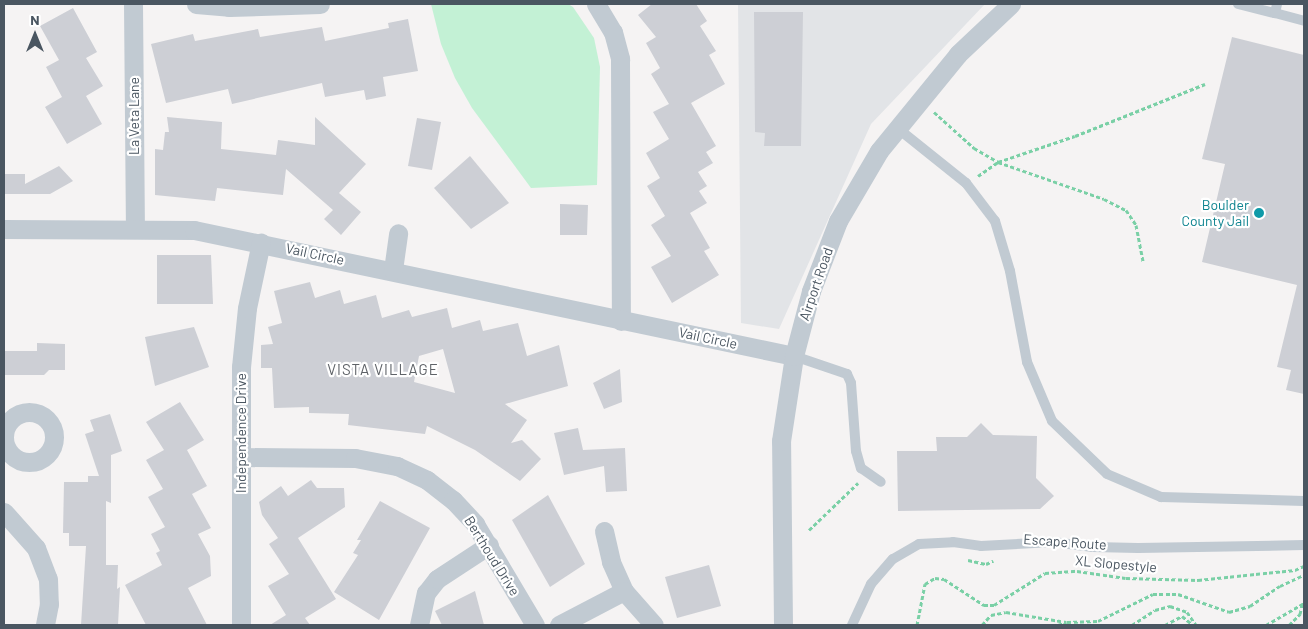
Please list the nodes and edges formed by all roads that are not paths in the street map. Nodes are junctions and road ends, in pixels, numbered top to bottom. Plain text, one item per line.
1 (133, 4) edge
2 (196, 4) edge
3 (320, 4) edge
4 (596, 4) edge
5 (1011, 4) edge
6 (1238, 4) edge
7 (1276, 8) edge
8 (1304, 21) edge
9 (896, 127) junction
10 (4, 229) edge
11 (135, 229) junction
12 (398, 232) dead end
13 (260, 242) junction
14 (393, 270) junction
15 (621, 321) junction
16 (794, 356) junction
17 (241, 458) junction
18 (881, 482) dead end
19 (1304, 501) edge
20 (4, 512) edge
21 (604, 532) dead end
22 (489, 545) junction
23 (1304, 545) edge
24 (624, 591) junction
25 (45, 625) edge
26 (241, 625) edge
27 (419, 625) edge
28 (535, 625) edge
29 (559, 625) edge
30 (654, 625) edge
31 (782, 625) edge
32 (852, 625) edge

1 - 11 street, La Veta Lane
2 - 3 street
4 - 15 street
5 - 9 street, Airport Road
6 - 7 lane
7 - 8 lane
9 - 16 street, Airport Road
9 - 19 lane
10 - 11 street, Vail Circle
11 - 13 street, Vail Circle
12 - 14 street
13 - 14 street, Vail Circle
13 - 17 street, Independence Drive
14 - 15 street, Vail Circle
15 - 16 street, Vail Circle
16 - 18 lane
16 - 31 street, Airport Road
17 - 22 street, Berthoud Drive
17 - 26 street, Independence Drive
20 - 25 street
21 - 24 street
22 - 27 street
22 - 28 street, Berthoud Drive
23 - 32 lane
24 - 29 street
24 - 30 street

